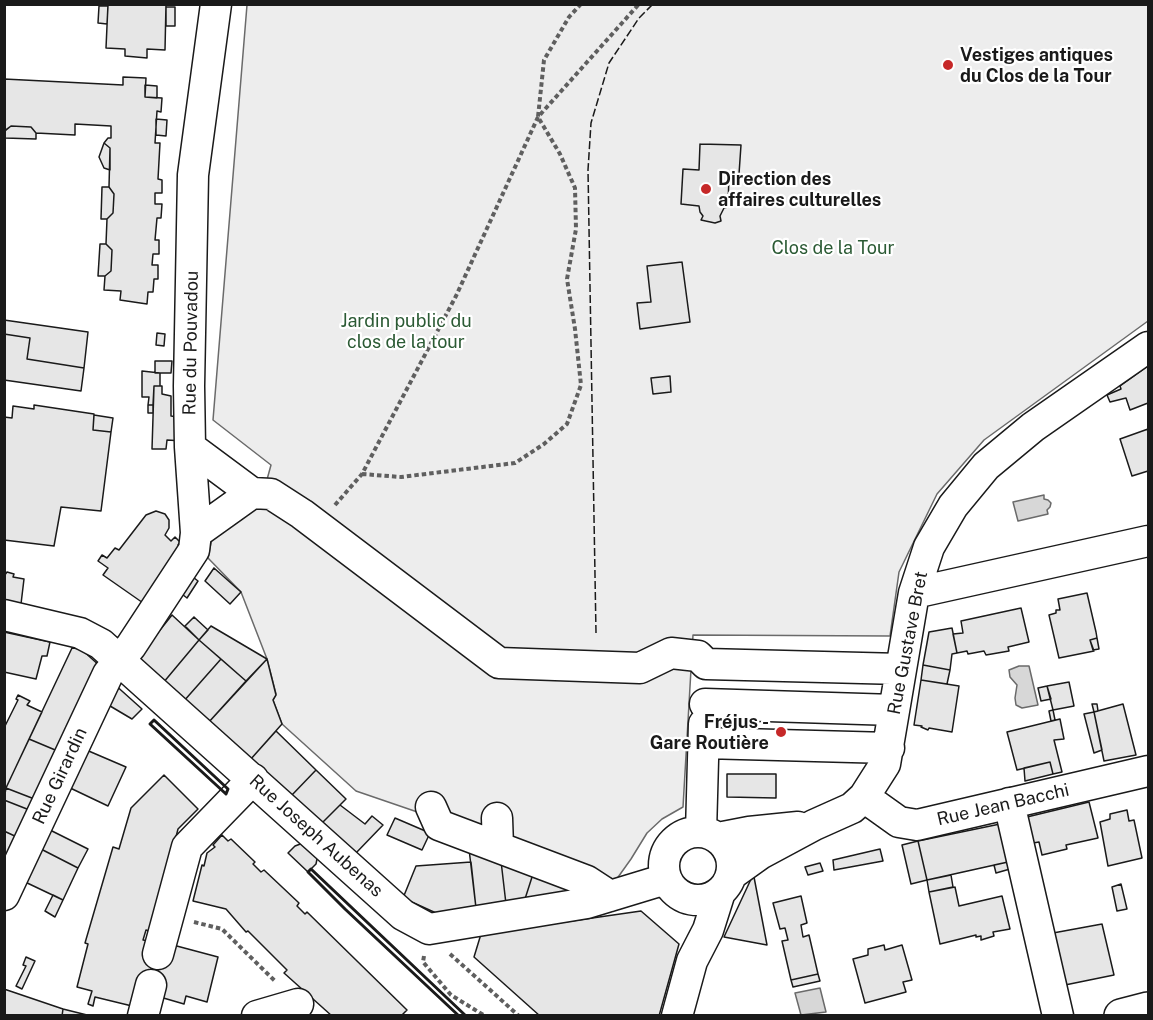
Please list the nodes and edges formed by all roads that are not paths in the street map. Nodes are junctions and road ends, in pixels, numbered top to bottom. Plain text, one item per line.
1 (216, 4) edge
2 (1149, 347) edge
3 (190, 447) junction
4 (252, 493) junction
5 (196, 533) junction
6 (1149, 541) edge
7 (914, 592) junction
8 (4, 615) edge
9 (120, 659) junction
10 (702, 660) junction
11 (901, 669) junction
12 (705, 704) junction
13 (894, 711) junction
14 (704, 743) junction
15 (889, 748) junction
16 (1149, 771) edge
17 (252, 779) junction
18 (864, 797) junction
19 (1009, 803) junction
20 (431, 807) dead end
21 (497, 818) dead end
22 (814, 825) junction
23 (710, 835) junction
24 (498, 847) junction
25 (726, 883) junction
26 (675, 888) junction
27 (4, 895) edge
28 (610, 896) junction
29 (158, 954) dead end
30 (692, 961) junction
31 (298, 1004) road end
32 (1149, 1009) edge
33 (257, 1016) edge
34 (677, 1016) edge
35 (1058, 1016) edge
36 (1121, 1016) edge

1 - 3 street, Rue du Pouvadou
2 - 7 street, Rue Gustave Bret
3 - 4 street
3 - 5 street, Rue du Pouvadou
4 - 5 street
4 - 10 street
5 - 9 street, Rue du Pouvadou
6 - 7 street
7 - 11 street, Rue Gustave Bret
8 - 9 street, Rue Joseph Aubenas
9 - 17 street, Rue Joseph Aubenas
9 - 27 street, Rue Girardin
10 - 11 street
10 - 12 street
11 - 13 street, Rue Gustave Bret
12 - 13 street
12 - 14 street
13 - 15 street, Rue Gustave Bret
14 - 15 street
14 - 23 street
15 - 18 street, Rue Gustave Bret
16 - 19 street, Rue Jean Bacchi
17 - 28 street, Rue Joseph Aubenas
17 - 29 street
18 - 19 street, Rue Jean Bacchi
18 - 22 street, Rue Gustave Bret
19 - 35 street
20 - 24 street
21 - 24 street
22 - 23 street, Rue Gustave Bret
22 - 25 street, Rue Gustave Bret
23 - 25 street
23 - 26 street
24 - 28 street
25 - 26 street
25 - 30 street
26 - 28 street
26 - 30 street
30 - 34 street
31 - 33 street
32 - 36 main road

